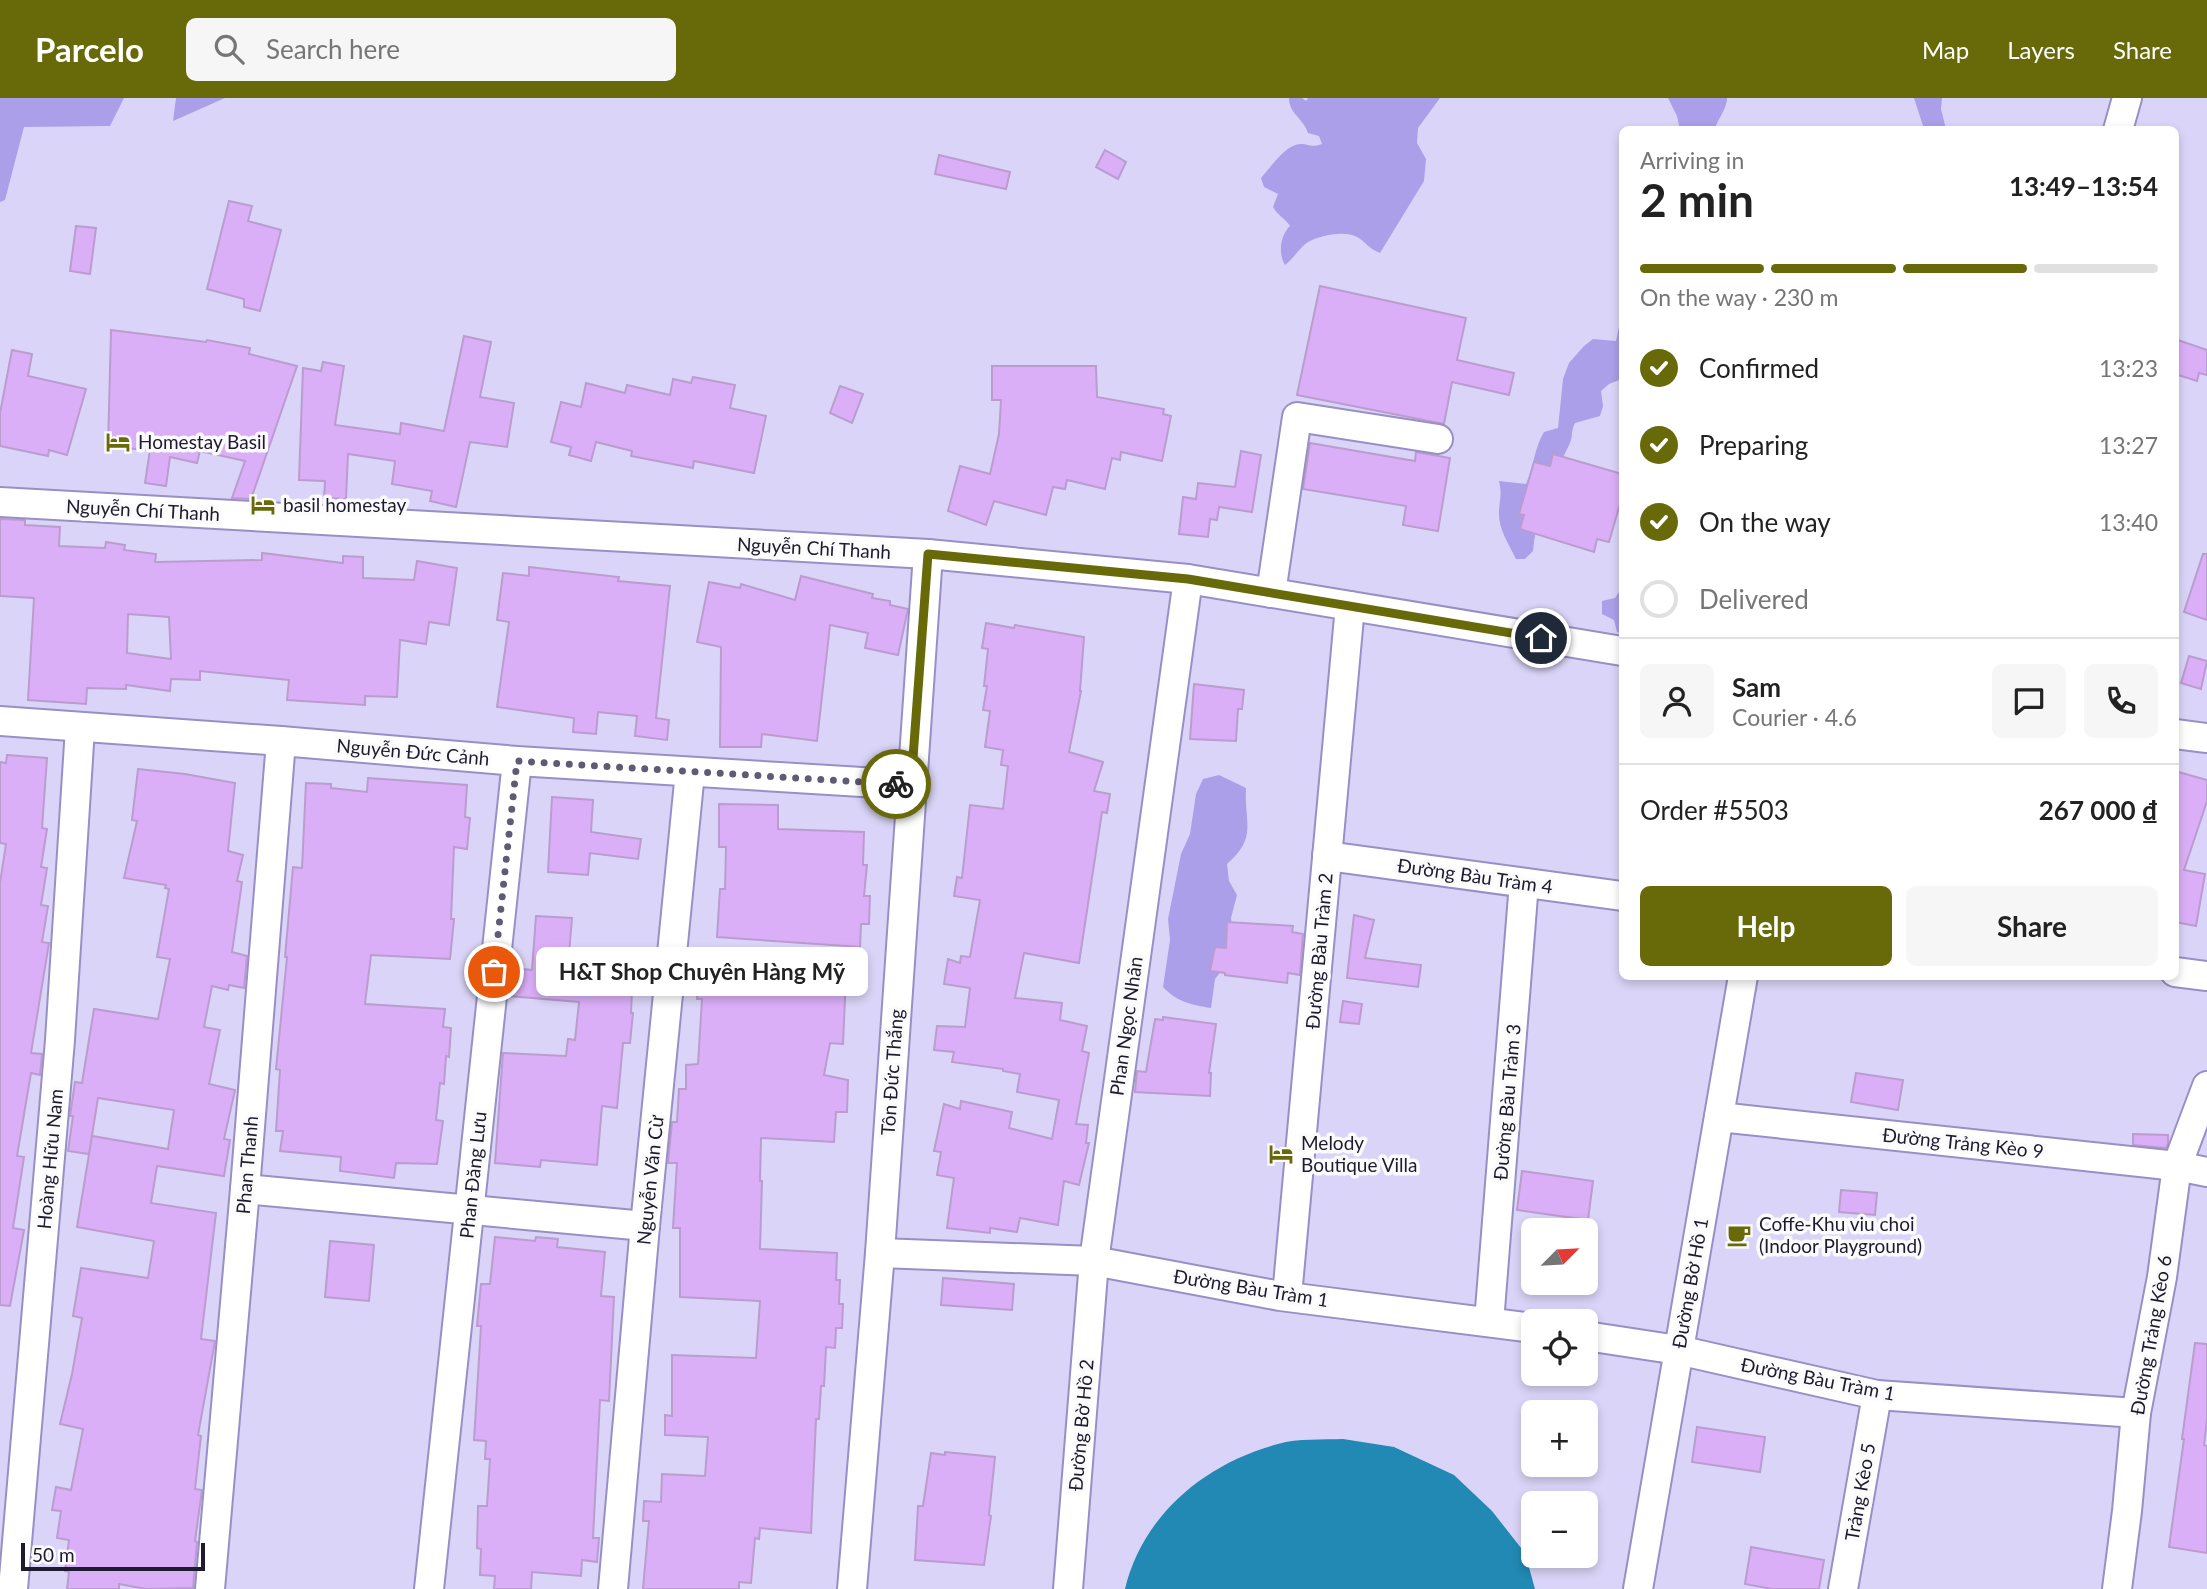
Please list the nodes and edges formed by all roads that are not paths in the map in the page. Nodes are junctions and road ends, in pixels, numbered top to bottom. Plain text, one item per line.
1 (2127, 98) edge
2 (2119, 126) edge
3 (1438, 439) dead end
4 (0, 502) edge
5 (928, 554) junction
6 (1188, 579) junction
7 (1271, 593) junction
8 (1350, 606) junction
9 (1619, 651) edge
10 (0, 721) edge
11 (80, 728) junction
12 (2179, 734) edge
13 (2207, 738) edge
14 (281, 741) junction
15 (517, 761) junction
16 (691, 772) junction
17 (911, 785) junction
18 (1327, 856) junction
19 (1524, 883) junction
20 (1619, 896) edge
21 (2179, 972) edge
22 (2207, 976) edge
23 (1742, 980) edge
24 (2207, 1086) edge
25 (1719, 1117) junction
26 (2177, 1166) junction
27 (2207, 1172) edge
28 (245, 1189) junction
29 (469, 1210) junction
30 (645, 1226) junction
31 (880, 1253) junction
32 (1094, 1261) junction
33 (1287, 1296) junction
34 (1489, 1322) junction
35 (1521, 1326) edge
36 (1598, 1338) edge
37 (1678, 1350) junction
38 (1877, 1395) junction
39 (2136, 1413) junction
40 (13, 1589) edge
41 (210, 1589) edge
42 (429, 1589) edge
43 (613, 1589) edge
44 (852, 1589) edge
45 (1068, 1589) edge
46 (1638, 1589) edge
47 (1843, 1589) edge
48 (2117, 1589) edge

1 - 2 street
3 - 7 street
4 - 5 street, Nguyễn Chí Thanh
5 - 6 street, Nguyễn Chí Thanh
5 - 17 street, Tôn Đức Thắng
6 - 7 street, Nguyễn Chí Thanh
6 - 32 street, Phan Ngọc Nhân
7 - 8 street, Nguyễn Chí Thanh
8 - 9 street, Nguyễn Chí Thanh
8 - 18 street, Đường Bàu Tràm 2
10 - 11 street, Nguyễn Đức Cảnh
11 - 14 street, Nguyễn Đức Cảnh
11 - 40 street, Hoàng Hữu Nam
12 - 13 street
14 - 15 street, Nguyễn Đức Cảnh
14 - 28 street, Phan Thanh
15 - 16 street, Nguyễn Đức Cảnh
15 - 29 street, Phan Đăng Lưu
16 - 17 street, Nguyễn Đức Cảnh
16 - 30 street, Nguyễn Văn Cừ
17 - 31 street, Tôn Đức Thắng
18 - 19 street, Đường Bàu Tràm 4
18 - 33 street, Đường Bàu Tràm 2
19 - 20 street, Đường Bàu Tràm 4
19 - 34 street, Đường Bàu Tràm 3
21 - 22 street
23 - 25 street, Đường Bờ Hồ 1
24 - 26 street, Đường Trảng Kèo 6
25 - 26 street, Đường Trảng Kèo 9
25 - 37 street, Đường Bờ Hồ 1
26 - 27 street, Đường Trảng Kèo 9
26 - 39 street, Đường Trảng Kèo 6
28 - 29 street
28 - 41 street, Phan Thanh
29 - 30 street
29 - 42 street, Phan Đăng Lưu
30 - 43 street, Nguyễn Văn Cừ
31 - 32 street
31 - 44 street, Tôn Đức Thắng
32 - 33 street, Đường Bàu Tràm 1
32 - 45 street, Đường Bờ Hồ 2
33 - 34 street, Đường Bàu Tràm 1
34 - 35 street, Đường Bàu Tràm 1
36 - 37 street, Đường Bàu Tràm 1
37 - 38 street, Đường Bàu Tràm 1
37 - 46 street, Đường Bờ Hồ 1
38 - 39 street, Đường Bàu Tràm 1
38 - 47 street, Trảng Kèo 5
39 - 48 street, Đường Trảng Kèo 6

